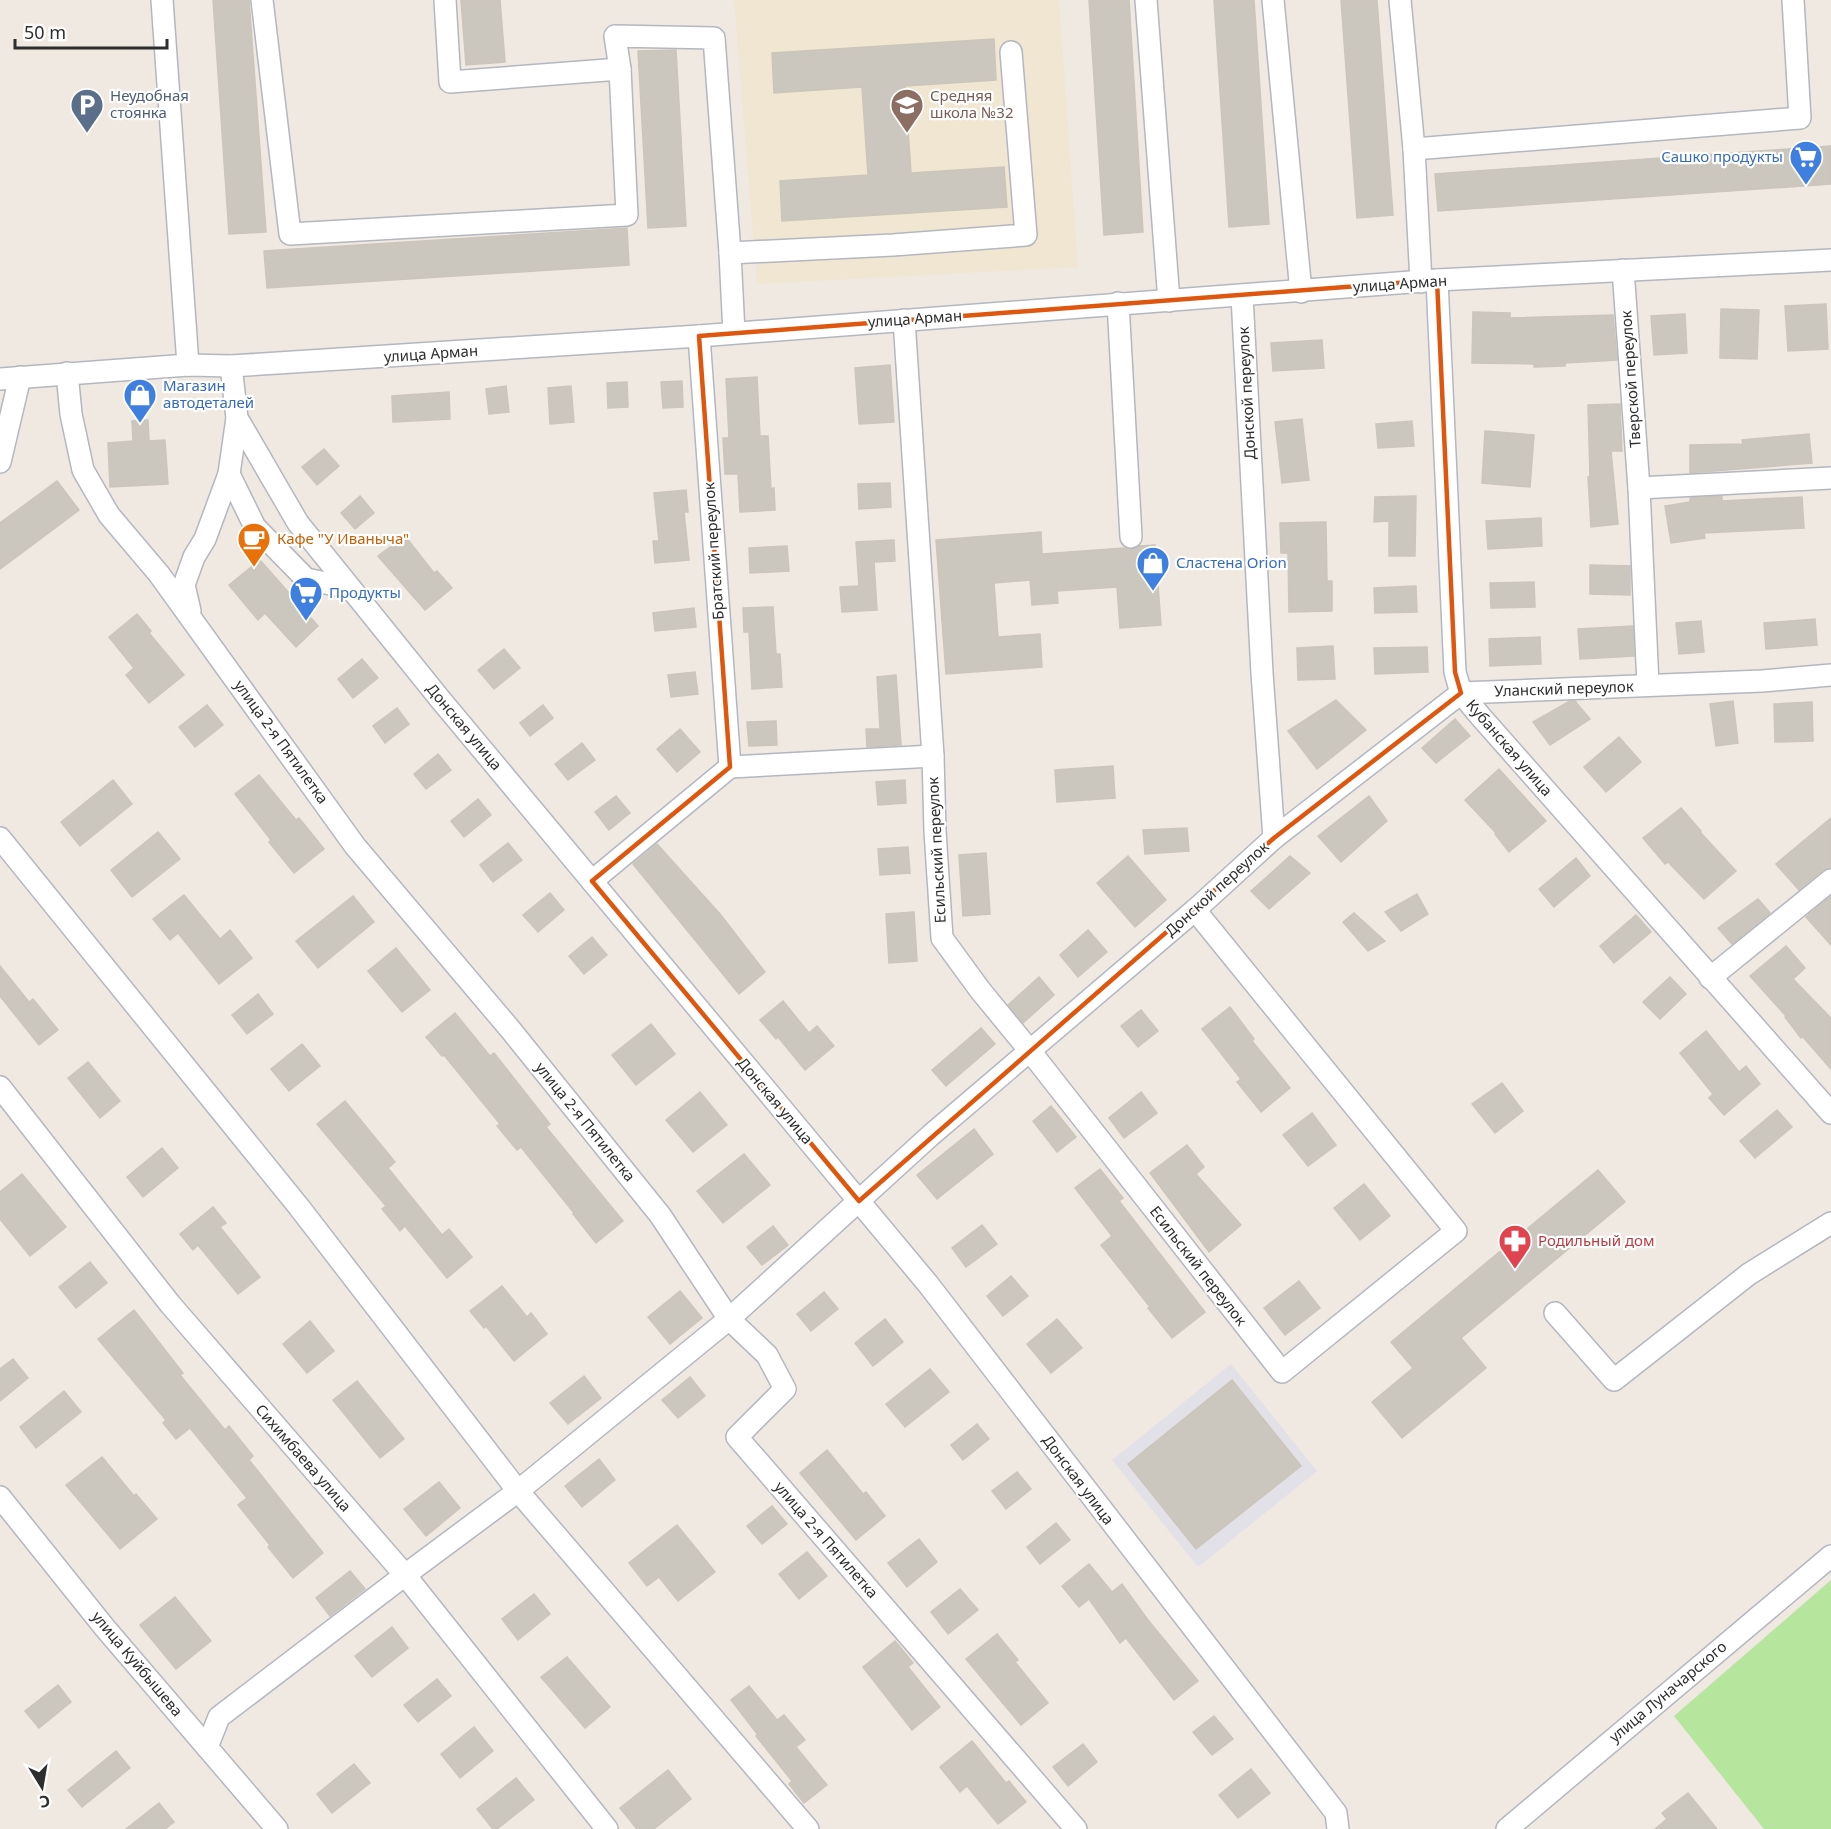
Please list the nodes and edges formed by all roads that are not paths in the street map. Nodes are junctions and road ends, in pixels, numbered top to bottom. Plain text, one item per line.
1 (162, 0) edge
2 (262, 0) edge
3 (445, 0) edge
4 (1146, 0) edge
5 (1273, 0) edge
6 (1400, 0) edge
7 (1793, 0) edge
8 (1011, 51) dead end
9 (620, 69) junction
10 (1414, 149) junction
11 (730, 253) junction
12 (1831, 260) edge
13 (1623, 270) junction
14 (1429, 281) junction
15 (1300, 292) junction
16 (1242, 296) junction
17 (1169, 301) junction
18 (1118, 303) junction
19 (904, 320) junction
20 (734, 333) junction
21 (699, 336) junction
22 (188, 365) junction
23 (231, 366) junction
24 (67, 373) junction
25 (10, 378) edge
26 (237, 418) junction
27 (0, 462) edge
28 (229, 474) junction
29 (1831, 478) edge
30 (1639, 488) junction
31 (1131, 537) dead end
32 (350, 588) junction
33 (191, 618) junction
34 (1831, 675) edge
35 (1648, 685) junction
36 (1461, 693) junction
37 (933, 756) junction
38 (730, 766) junction
39 (0, 838) edge
40 (1274, 838) junction
41 (1831, 880) edge
42 (592, 881) junction
43 (1195, 910) junction
44 (1710, 978) junction
45 (1030, 1051) junction
46 (0, 1087) edge
47 (1831, 1113) edge
48 (859, 1201) junction
49 (1831, 1223) edge
50 (1555, 1313) dead end
51 (729, 1319) junction
52 (518, 1491) junction
53 (0, 1497) edge
54 (1831, 1556) edge
55 (405, 1575) junction
56 (207, 1746) junction
57 (277, 1829) edge
58 (607, 1829) edge
59 (808, 1829) edge
60 (1076, 1829) edge
61 (1338, 1829) edge
62 (1507, 1829) edge

1 - 22 street
2 - 9 street
3 - 9 street
4 - 17 street
5 - 15 street
6 - 10 street, Кубанская улица
7 - 10 street
8 - 11 street
9 - 11 street
10 - 14 street, Кубанская улица
11 - 20 street
12 - 13 street, улица Арман
13 - 14 street, улица Арман
13 - 30 street, Тверской переулок
14 - 15 street, улица Арман
14 - 36 street, Кубанская улица
15 - 16 street, улица Арман
16 - 17 street, улица Арман
16 - 40 street, Донской переулок
17 - 18 street, улица Арман
18 - 19 street, улица Арман
18 - 31 street
19 - 20 street, улица Арман
19 - 37 street, Есильский переулок
20 - 21 street, улица Арман
21 - 23 street, улица Арман
21 - 38 street, Братский переулок
22 - 23 street, улица Арман
22 - 24 street, улица Арман
23 - 26 street, Донская улица
24 - 25 street, улица Арман
24 - 33 street, улица 2-я Пятилетка
25 - 27 street
26 - 28 street
26 - 32 street, Донская улица
28 - 32 street
28 - 33 street
29 - 30 street
30 - 35 street, Тверской переулок
32 - 42 street, Донская улица
33 - 51 street, улица 2-я Пятилетка
34 - 35 street, Уланский переулок
35 - 36 street, Уланский переулок
36 - 40 street
36 - 44 street, Кубанская улица
37 - 38 street
37 - 45 street, Есильский переулок
38 - 42 street
39 - 52 street
40 - 43 street, Донской переулок
41 - 44 street
42 - 48 street, Донская улица
43 - 45 street, Донской переулок
43 - 45 street, Есильский переулок
44 - 47 street, Кубанская улица
45 - 48 street, Донской переулок
46 - 55 street, Сихимбаева улица
48 - 51 street, Донской переулок
48 - 61 street, Донская улица
49 - 50 street
51 - 52 street, Донской переулок
51 - 60 street, улица 2-я Пятилетка
52 - 55 street, Донской переулок
52 - 59 street
53 - 56 street, улица Куйбышева
54 - 62 street, улица Луначарского
55 - 56 street, Донской переулок
55 - 58 street, Сихимбаева улица
56 - 57 street, улица Куйбышева

